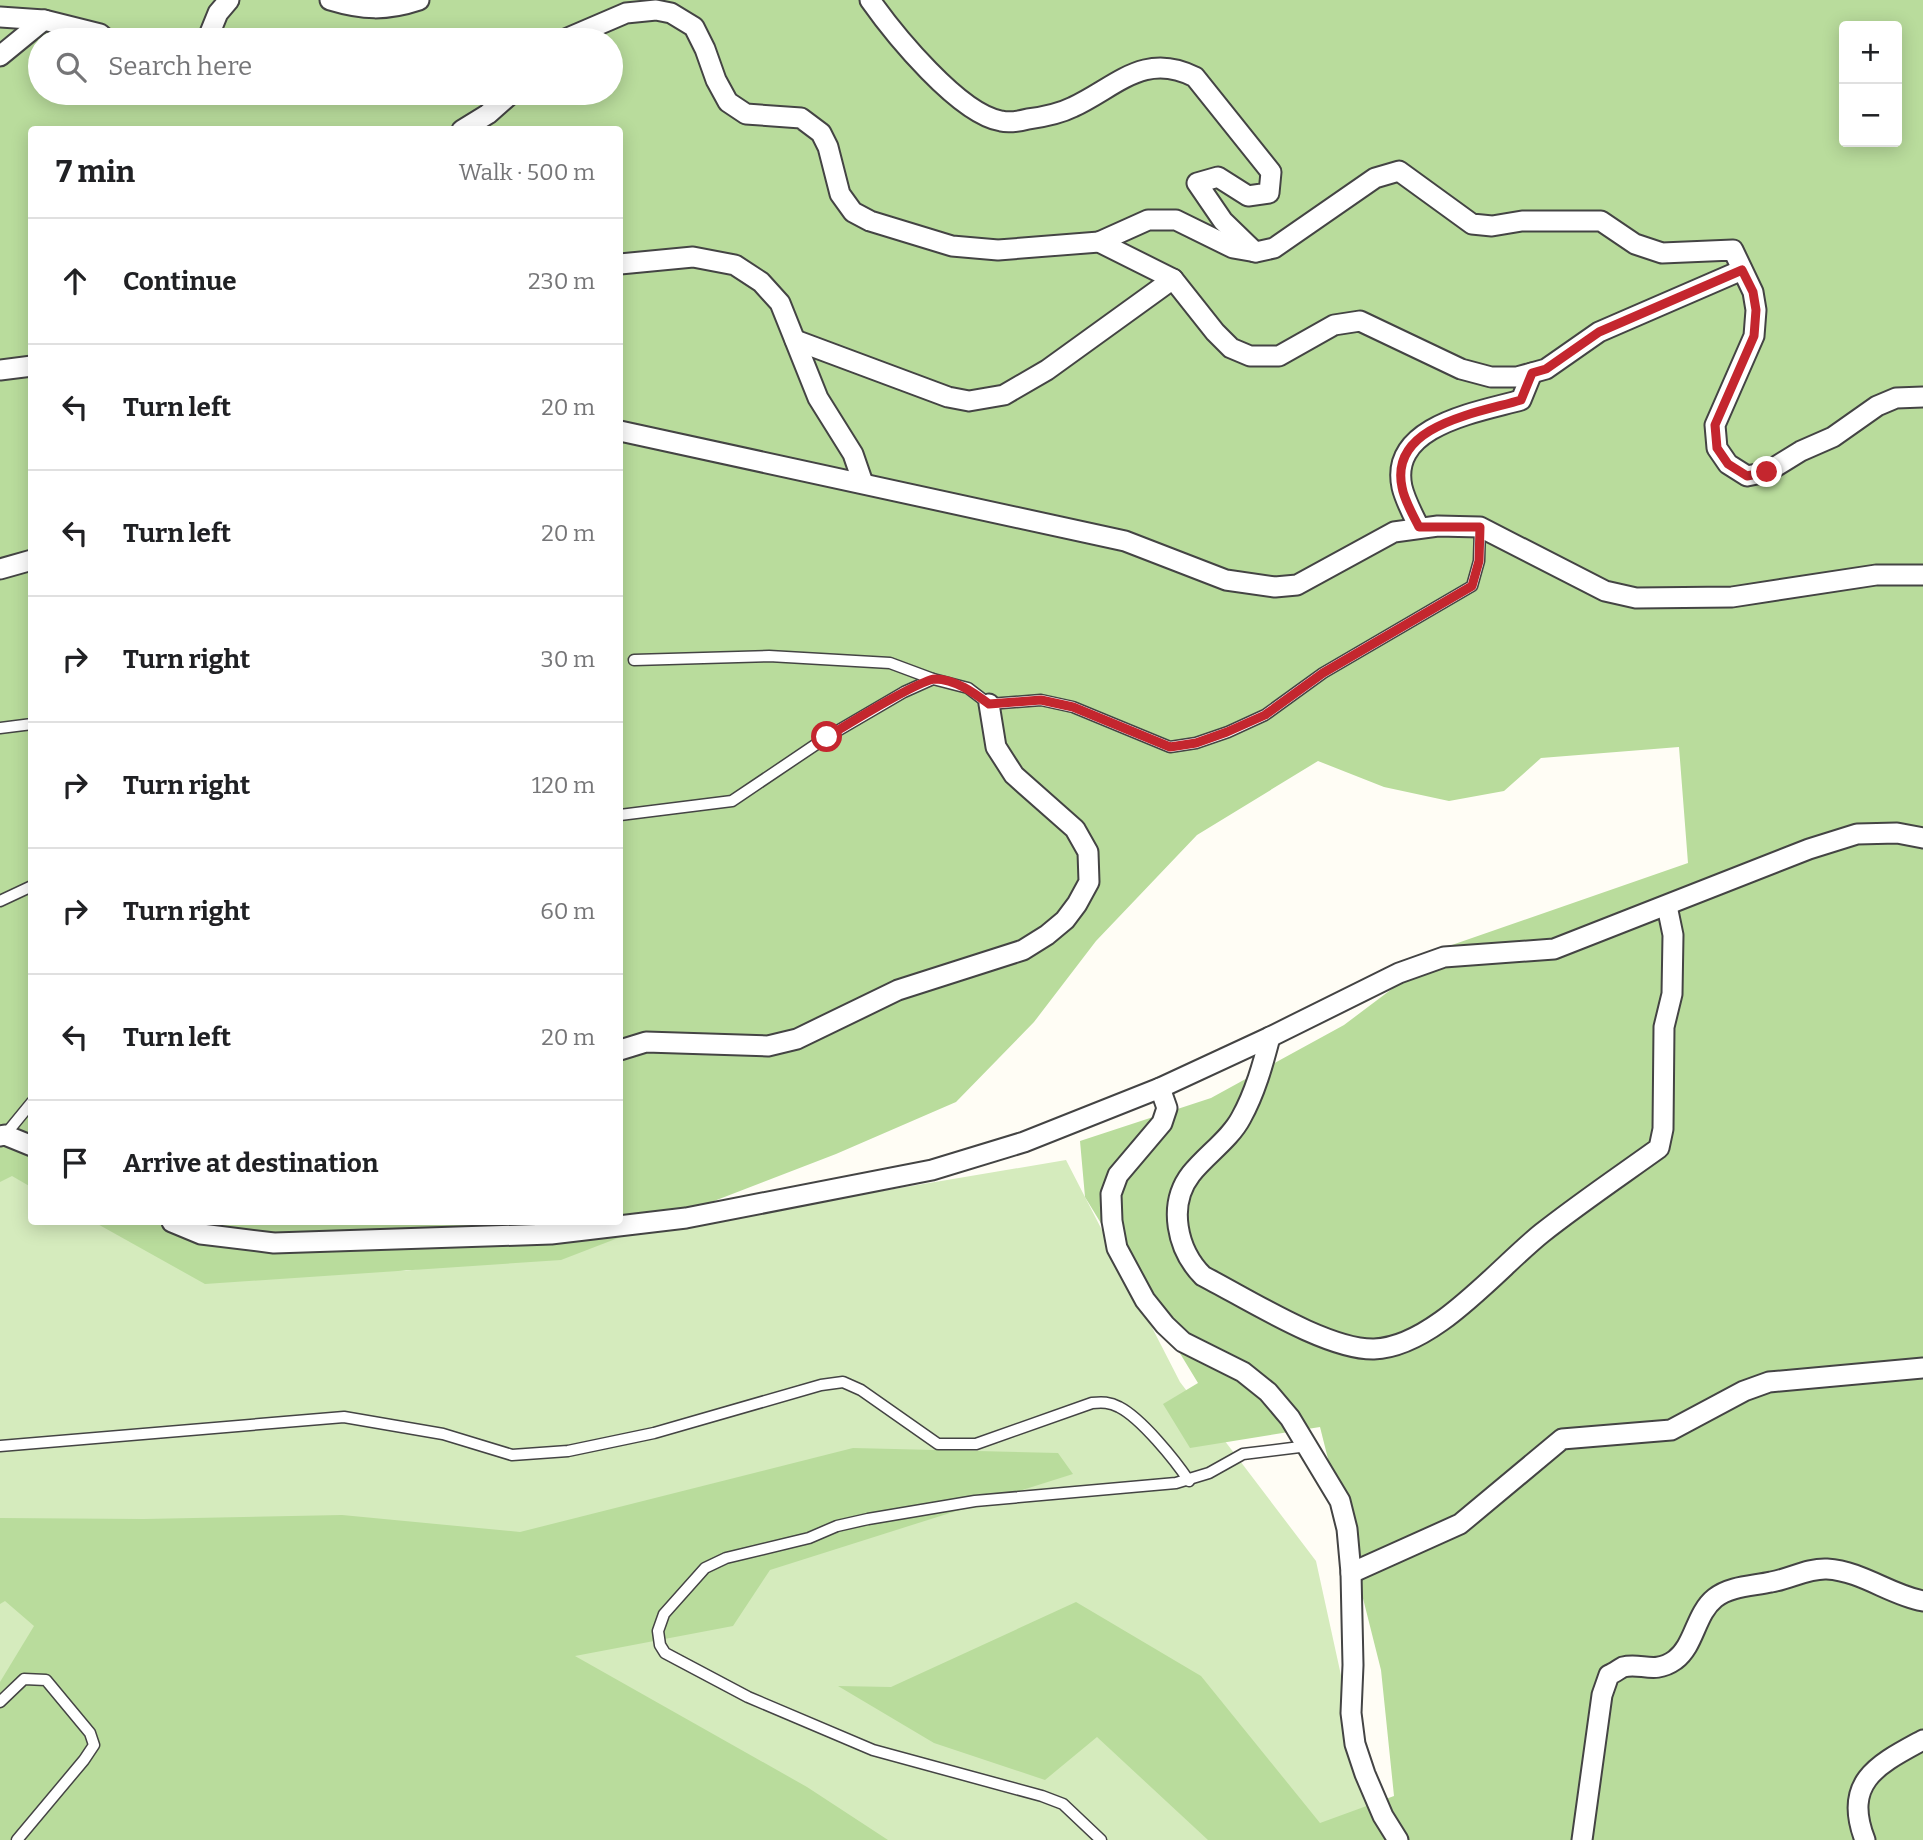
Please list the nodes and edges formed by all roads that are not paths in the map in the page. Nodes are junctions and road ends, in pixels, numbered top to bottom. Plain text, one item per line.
1 (229, 0) edge
2 (330, 0) edge
3 (419, 0) edge
4 (870, 0) edge
5 (0, 17) edge
6 (44, 20) junction
7 (34, 28) edge
8 (76, 28) edge
9 (212, 28) edge
10 (591, 28) edge
11 (28, 33) edge
12 (0, 57) edge
13 (498, 105) edge
14 (468, 126) edge
15 (1099, 242) junction
16 (1256, 252) junction
17 (623, 264) edge
18 (1742, 270) junction
19 (1173, 279) junction
20 (796, 340) junction
21 (28, 366) edge
22 (0, 370) edge
23 (1532, 373) junction
24 (1923, 397) edge
25 (623, 432) edge
26 (863, 483) junction
27 (1419, 527) junction
28 (1480, 527) junction
29 (28, 561) edge
30 (0, 569) edge
31 (1923, 575) edge
32 (634, 660) dead end
33 (933, 679) junction
34 (989, 704) junction
35 (28, 724) edge
36 (0, 728) edge
37 (623, 815) edge
38 (1923, 838) edge
39 (28, 888) edge
40 (0, 901) edge
41 (1667, 906) junction
42 (1270, 1037) junction
43 (623, 1049) edge
44 (1160, 1087) junction
45 (28, 1106) edge
46 (2, 1135) edge
47 (28, 1145) edge
48 (179, 1225) edge
49 (1923, 1368) edge
50 (0, 1446) edge
51 (1308, 1446) junction
52 (1189, 1481) junction
53 (1351, 1573) junction
54 (1923, 1601) edge
55 (0, 1702) edge
56 (1923, 1740) edge
57 (17, 1840) edge
58 (1101, 1840) edge
59 (1398, 1840) edge
60 (1582, 1840) edge
61 (1865, 1840) edge

1 - 9 street
2 - 3 street
4 - 16 street
5 - 6 street
6 - 7 street
6 - 8 street
10 - 15 street
11 - 12 street
13 - 14 street
15 - 16 street
15 - 19 street
16 - 18 street
17 - 20 street
18 - 23 street
18 - 24 street
19 - 20 street
19 - 23 street
20 - 26 street
21 - 22 street
23 - 27 street
25 - 26 street
26 - 27 street
27 - 28 street
28 - 31 street
28 - 34 lane
29 - 30 street
32 - 33 lane
33 - 34 lane
33 - 37 lane
34 - 43 street
35 - 36 lane
38 - 41 street
39 - 40 lane
41 - 42 street
41 - 42 street
42 - 44 street
44 - 48 street
44 - 51 street
45 - 46 lane
46 - 47 street
49 - 53 street
50 - 52 lane
51 - 52 lane
51 - 53 street
52 - 58 lane
53 - 59 street
54 - 60 street
55 - 57 lane
56 - 61 street

